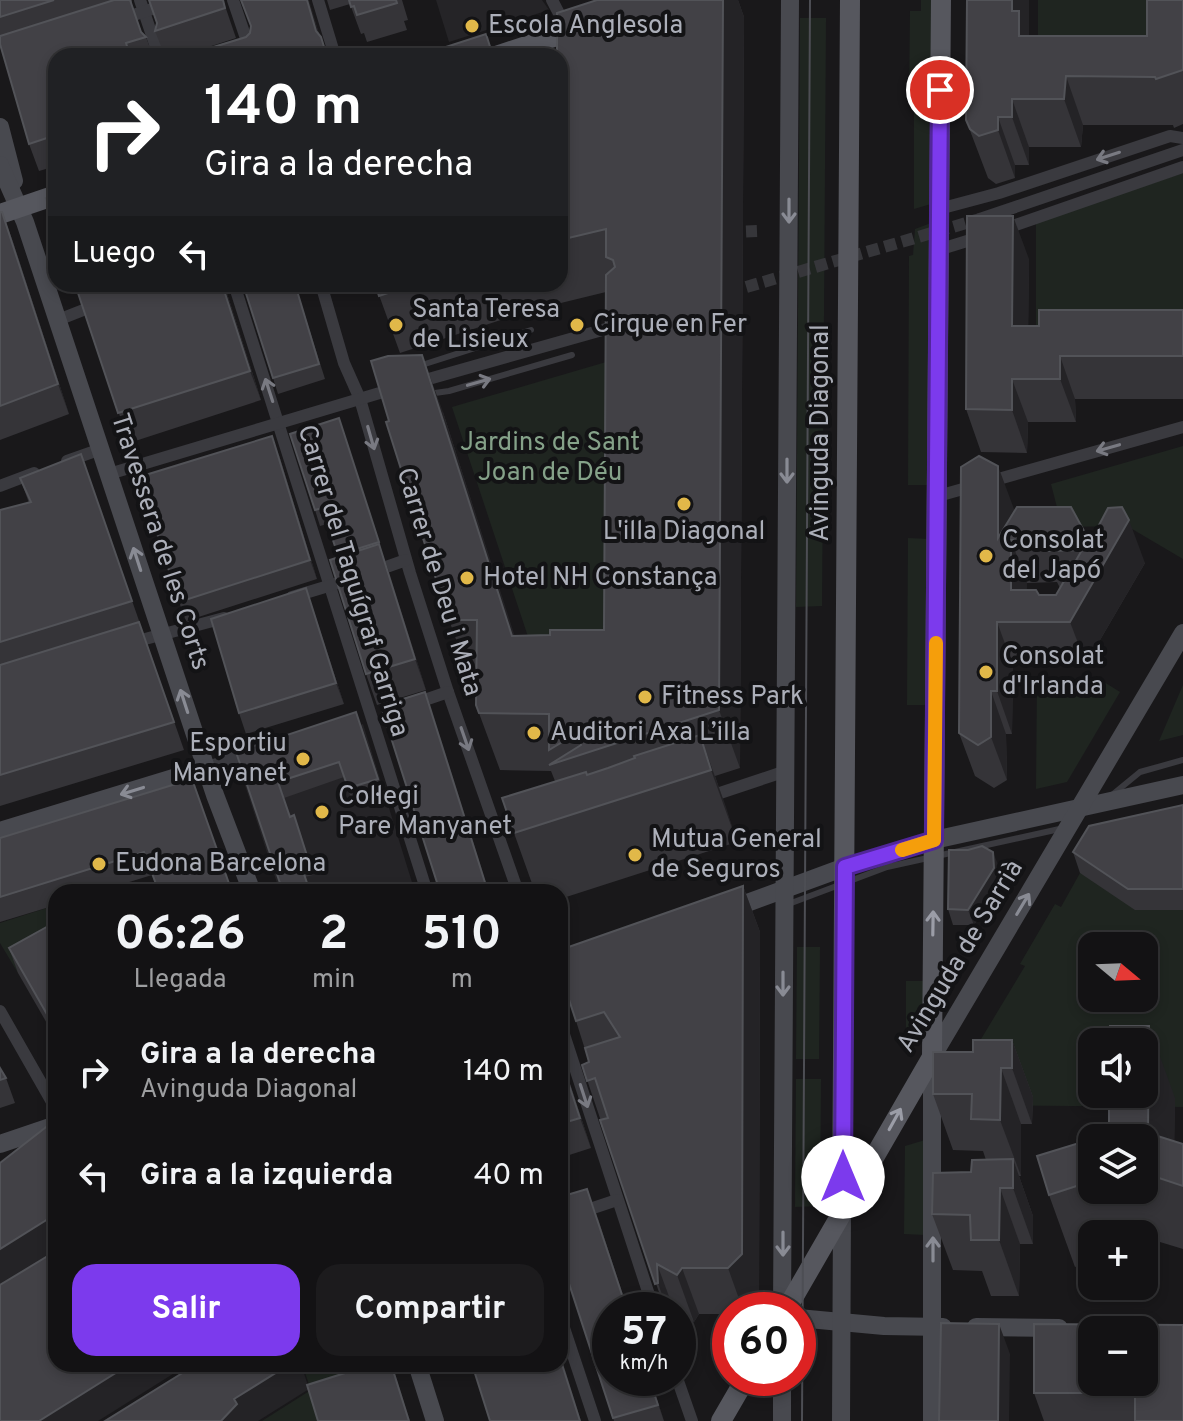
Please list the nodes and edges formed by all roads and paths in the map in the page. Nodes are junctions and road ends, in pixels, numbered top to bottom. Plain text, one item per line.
1 (180, 0) edge
2 (233, 0) edge
3 (318, 0) edge
4 (552, 0) edge
5 (790, 0) edge
6 (850, 0) edge
7 (941, 0) edge
8 (142, 6) edge
9 (115, 20) edge
10 (605, 20) edge
11 (567, 32) junction
12 (156, 48) edge
13 (249, 48) edge
14 (333, 48) edge
15 (520, 48) edge
16 (0, 127) edge
17 (1183, 138) edge
18 (1183, 150) edge
19 (0, 165) edge
20 (1183, 167) edge
21 (48, 198) edge
22 (939, 209) junction
23 (10, 210) edge
24 (980, 219) tunnel mouth
25 (946, 248) junction
26 (237, 292) edge
27 (323, 292) edge
28 (106, 302) edge
29 (58, 320) junction
30 (627, 323) edge
31 (531, 330) dead end
32 (572, 355) dead end
33 (414, 375) edge
34 (418, 391) edge
35 (360, 399) junction
36 (279, 423) junction
37 (1183, 427) edge
38 (101, 449) junction
39 (56, 465) edge
40 (42, 470) edge
41 (109, 474) junction
42 (0, 486) edge
43 (938, 496) junction
44 (406, 560) junction
45 (329, 585) junction
46 (275, 602) edge
47 (230, 616) edge
48 (162, 633) junction
49 (1183, 633) edge
50 (119, 646) edge
51 (448, 692) junction
52 (393, 710) edge
53 (263, 748) edge
54 (1183, 760) edge
55 (206, 768) junction
56 (786, 771) junction
57 (1183, 785) edge
58 (698, 800) edge
59 (1101, 804) junction
60 (1079, 809) junction
61 (1069, 826) junction
62 (0, 831) edge
63 (934, 849) junction
64 (844, 875) junction
65 (249, 884) edge
66 (424, 884) edge
67 (517, 884) edge
68 (784, 898) junction
69 (707, 917) edge
70 (0, 1011) edge
71 (568, 1047) edge
72 (932, 1057) junction
73 (48, 1095) edge
74 (48, 1128) edge
75 (0, 1144) edge
76 (617, 1200) junction
77 (842, 1211) junction
78 (568, 1216) edge
79 (648, 1292) edge
80 (784, 1292) edge
81 (795, 1292) edge
82 (816, 1320) edge
83 (842, 1323) junction
84 (933, 1327) junction
85 (1074, 1328) edge
86 (568, 1340) edge
87 (420, 1372) edge
88 (683, 1396) edge
89 (736, 1396) edge
90 (782, 1396) edge
91 (435, 1421) edge
92 (595, 1421) edge
93 (692, 1421) edge
94 (721, 1421) edge
95 (782, 1421) edge
96 (841, 1421) edge
97 (932, 1421) edge

1 - 8 street
2 - 13 street
3 - 14 street
4 - 11 street
5 -> 56 main road
6 - 64 main road, Avinguda Diagonal
7 - 22 main road
8 - 9 street
8 - 12 street
10 - 11 main road
11 - 15 main road
16 - 23 main road, Travessera de les Corts
17 -> 22 street
18 - 24 street
19 - 23 main road, Travessera de les Corts
20 - 25 street
21 - 23 main road
22 - 25 main road
23 - 29 main road, Travessera de les Corts
25 - 43 main road
36 -> 26 street, Carrer del Taquígraf Garriga
27 - 35 street, Carrer de Deu i Mata
28 - 29 street
29 - 38 main road, Travessera de les Corts
30 - 35 street
31 - 33 lane
34 -> 32 lane
35 - 36 street
35 -> 44 street, Carrer de Deu i Mata
36 - 41 street
36 - 45 street, Carrer del Taquígraf Garriga
37 -> 43 street
38 - 39 street
38 - 41 main road, Travessera de les Corts
40 - 42 street
48 -> 41 main road, Travessera de les Corts
43 - 63 main road
44 - 45 street
44 - 51 street, Carrer de Deu i Mata
45 - 46 street
45 - 66 street, Carrer del Taquígraf Garriga
47 - 48 street
48 - 50 street
55 -> 48 main road, Travessera de les Corts
49 - 60 main road, Avinguda de Sarrià
51 - 52 street
51 -> 67 street, Carrer de Deu i Mata
53 - 55 street
54 - 59 lane
55 -> 62 main road
55 - 65 main road, Travessera de les Corts
56 - 58 street
56 - 68 main road
57 - 59 main road
59 - 60 main road
59 - 61 lane
60 - 61 main road, Avinguda de Sarrià
60 - 63 main road
61 - 63 lane
72 -> 61 main road, Avinguda de Sarrià
63 - 64 main road
72 -> 63 main road
64 - 68 main road
64 - 77 main road, Avinguda Diagonal
68 - 69 main road
68 -> 80 main road
70 - 73 street
71 -> 76 street
77 -> 72 main road, Avinguda de Sarrià
84 -> 72 main road
74 - 75 main road
76 - 78 street
76 - 79 street
77 - 81 main road, Avinguda de Sarrià
77 - 83 main road, Avinguda Diagonal
82 - 83 main road
83 - 84 main road
83 - 96 main road, Avinguda Diagonal
84 - 85 main road
84 - 97 main road
86 - 92 street
87 - 91 main road
88 - 93 street
89 - 94 main road
90 - 95 main road

